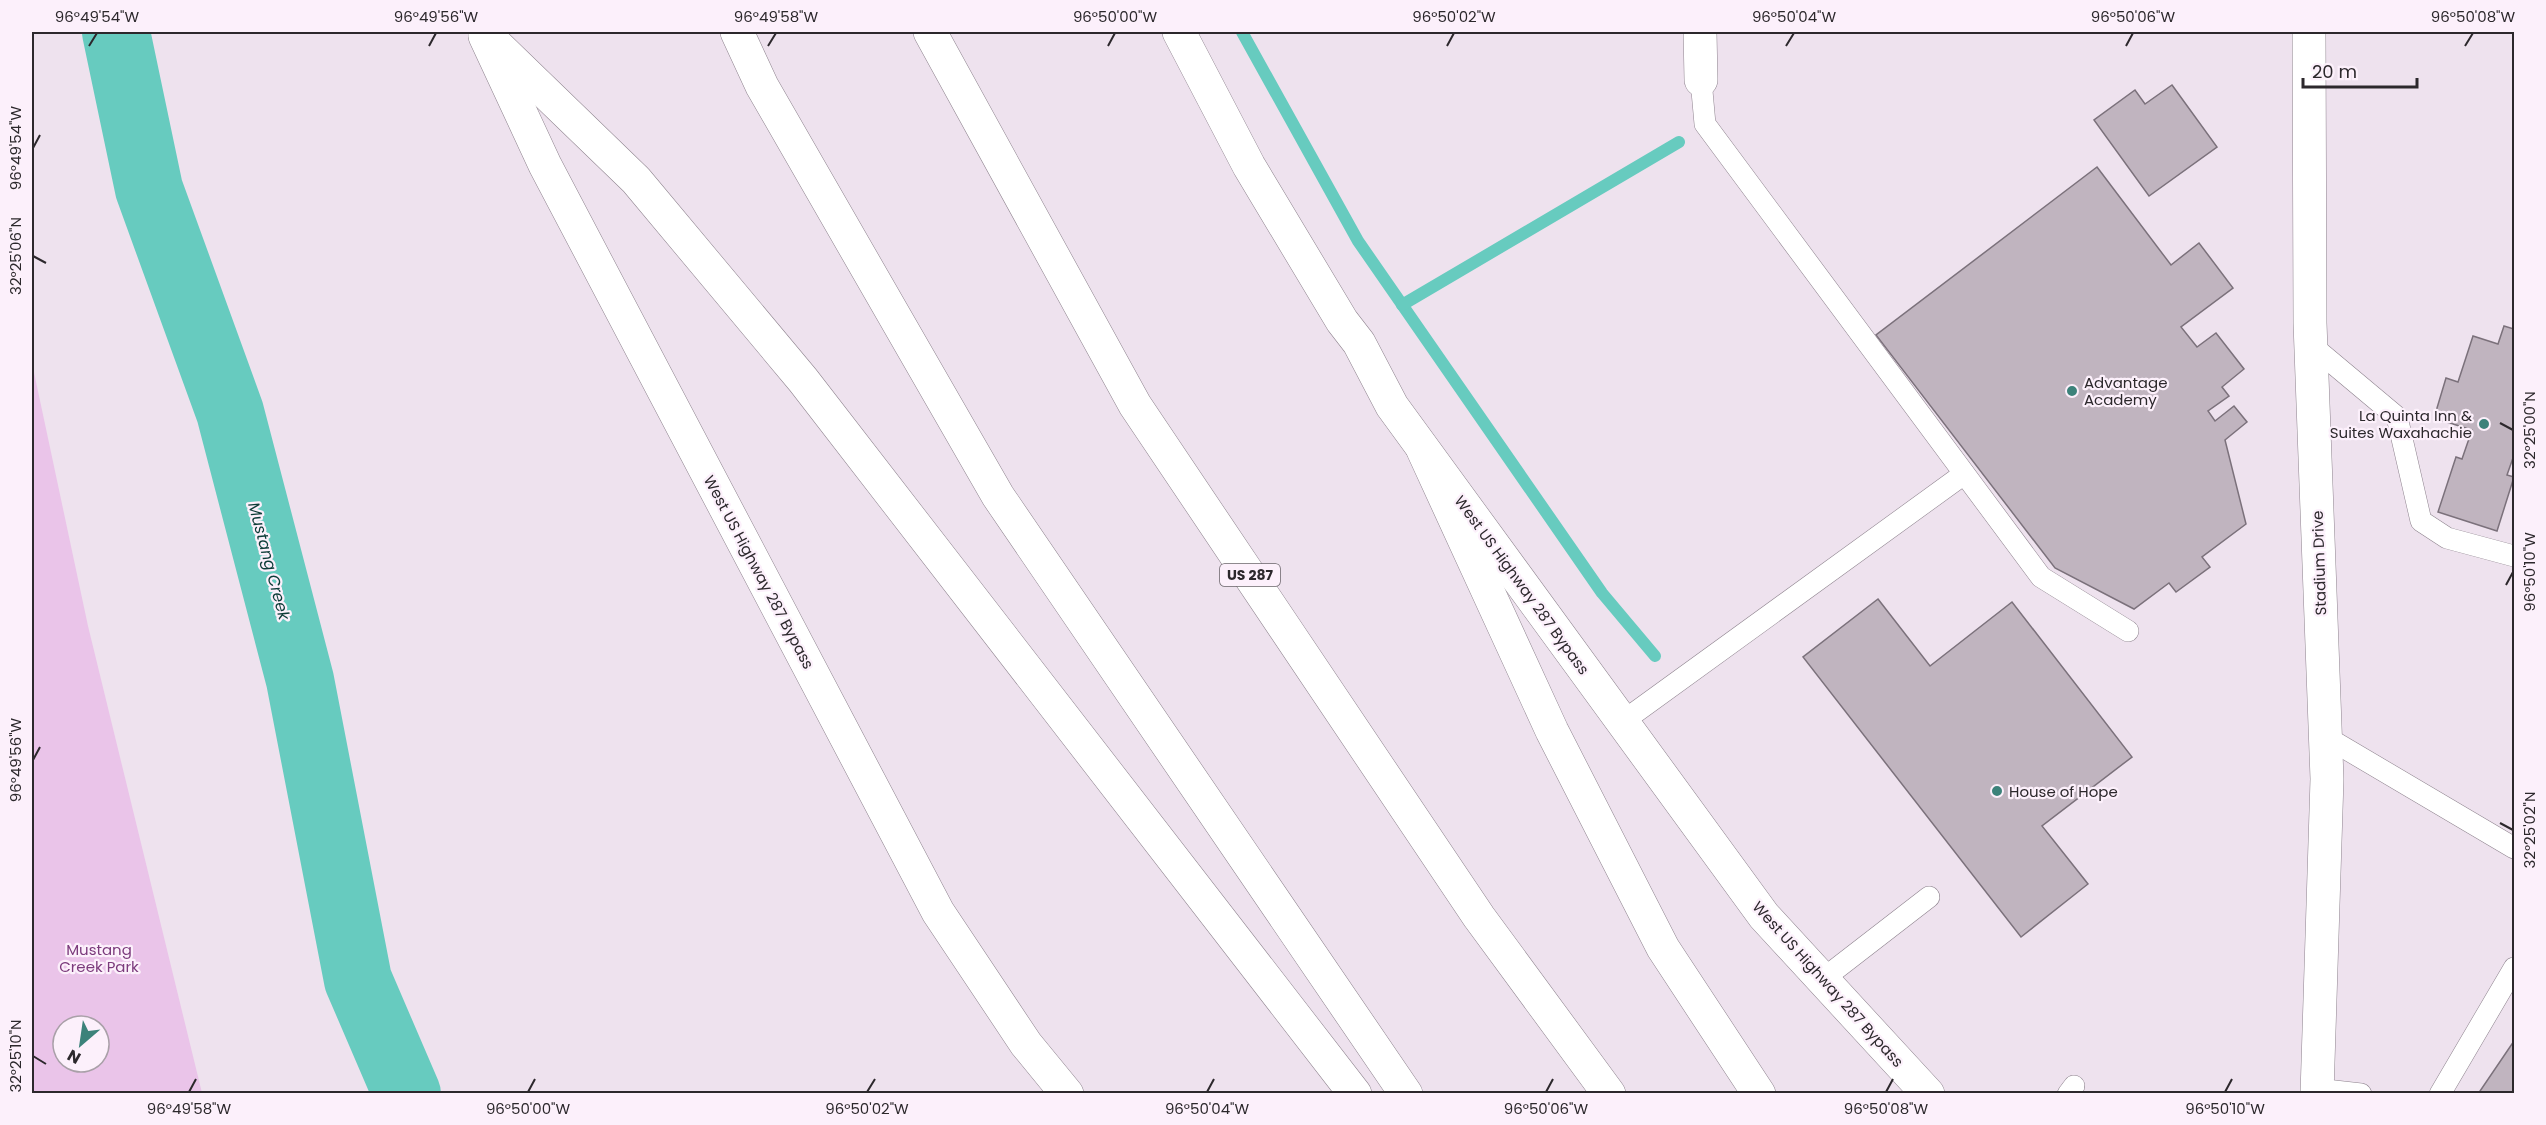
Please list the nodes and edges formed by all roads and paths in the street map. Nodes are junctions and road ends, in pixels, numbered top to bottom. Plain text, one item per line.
1 (737, 32) edge
2 (930, 32) edge
3 (1179, 32) edge
4 (1701, 32) edge
5 (2309, 32) edge
6 (484, 33) edge
7 (1701, 80) joint
8 (2311, 345) junction
9 (1423, 450) junction
10 (1964, 474) junction
11 (2514, 556) edge
12 (2128, 631) dead end
13 (1622, 722) junction
14 (2326, 737) junction
15 (2514, 848) edge
16 (1929, 897) dead end
17 (2514, 968) edge
18 (1822, 979) junction
19 (2317, 1091) edge
20 (1067, 1094) edge
21 (1355, 1094) edge
22 (1406, 1094) edge
23 (1609, 1094) edge
24 (1759, 1094) edge
25 (1928, 1094) edge
26 (2361, 1094) edge
27 (2440, 1094) edge

1 - 22 main road
2 - 23 main road, US 287
3 - 9 main road, West US Highway 287 Bypass
4 - 7 main road
5 - 8 main road, Stadium Drive
6 - 20 main road, West US Highway 287 Bypass
6 - 21 main road
7 - 10 lane
8 - 11 lane
8 - 14 main road, Stadium Drive
9 - 13 main road, West US Highway 287 Bypass
9 - 24 main road
10 - 12 lane
10 - 13 lane
13 - 18 main road, West US Highway 287 Bypass
14 - 15 lane
14 - 19 main road, Stadium Drive
16 - 18 lane
17 - 27 lane
18 - 25 main road, West US Highway 287 Bypass
19 - 26 lane

